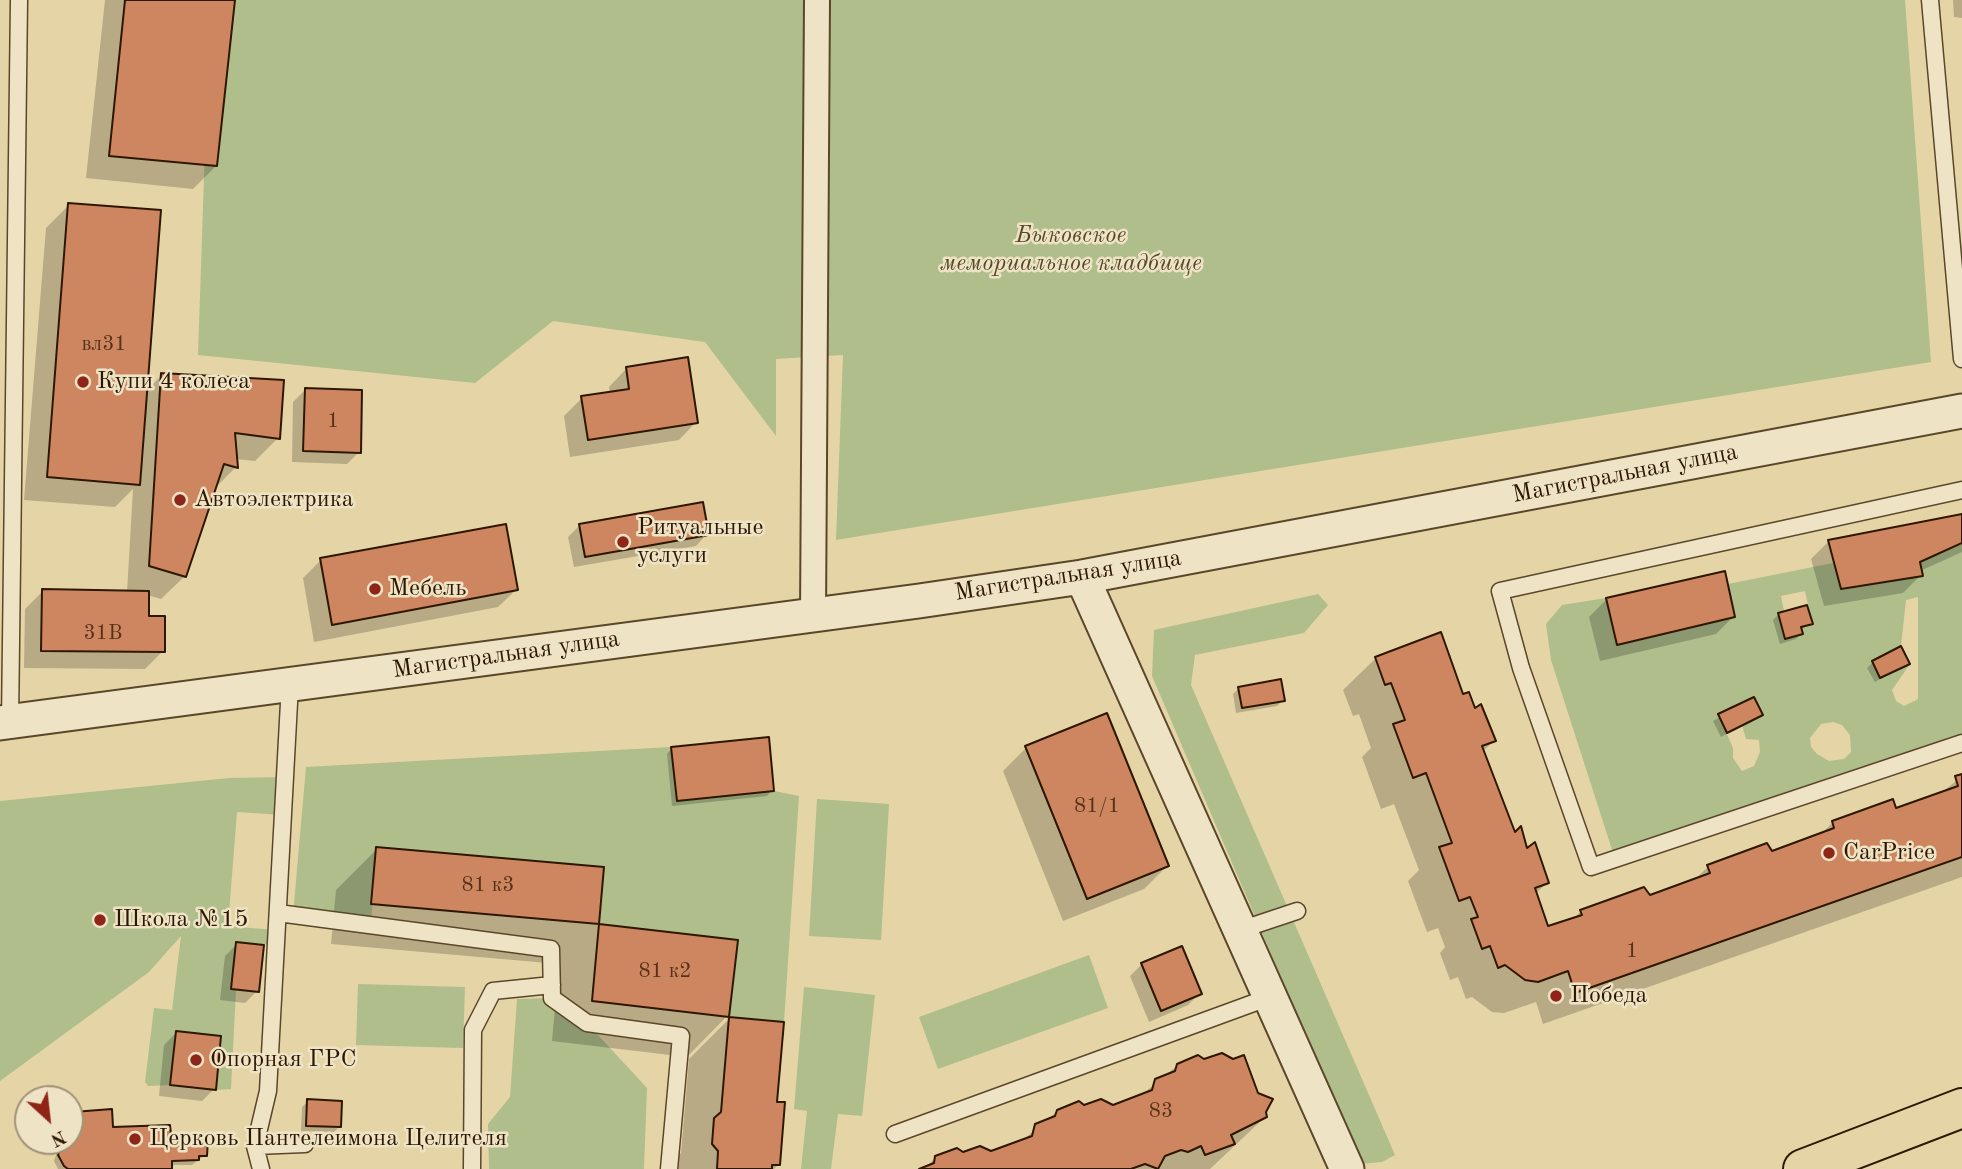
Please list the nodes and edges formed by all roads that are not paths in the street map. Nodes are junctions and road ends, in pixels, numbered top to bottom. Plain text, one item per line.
1 (19, 0) edge
2 (817, 0) edge
3 (1930, 0) edge
4 (1958, 277) edge
5 (1962, 359) edge
6 (1962, 411) edge
7 (1962, 490) edge
8 (1082, 577) junction
9 (813, 614) junction
10 (290, 684) junction
11 (5, 722) edge
12 (1962, 743) edge
13 (1297, 911) dead end
14 (278, 914) junction
15 (1240, 930) junction
16 (552, 985) junction
17 (1270, 997) junction
18 (1962, 1108) edge
19 (895, 1134) dead end
20 (305, 1144) dead end
21 (255, 1146) junction
22 (261, 1169) edge
23 (472, 1169) edge
24 (669, 1169) edge
25 (1346, 1169) edge
26 (1803, 1169) edge

1 - 11 lane
2 - 9 street
3 - 4 lane
4 - 5 lane
6 - 8 street, Магистральная улица
7 - 12 lane
8 - 9 street, Магистральная улица
8 - 15 street
9 - 10 street, Магистральная улица
10 - 11 street, Магистральная улица
10 - 14 lane
13 - 15 lane
14 - 16 lane
14 - 21 lane
15 - 17 street
16 - 23 lane
16 - 24 lane
17 - 19 lane
17 - 25 street
18 - 26 main road
20 - 21 lane
21 - 22 lane

